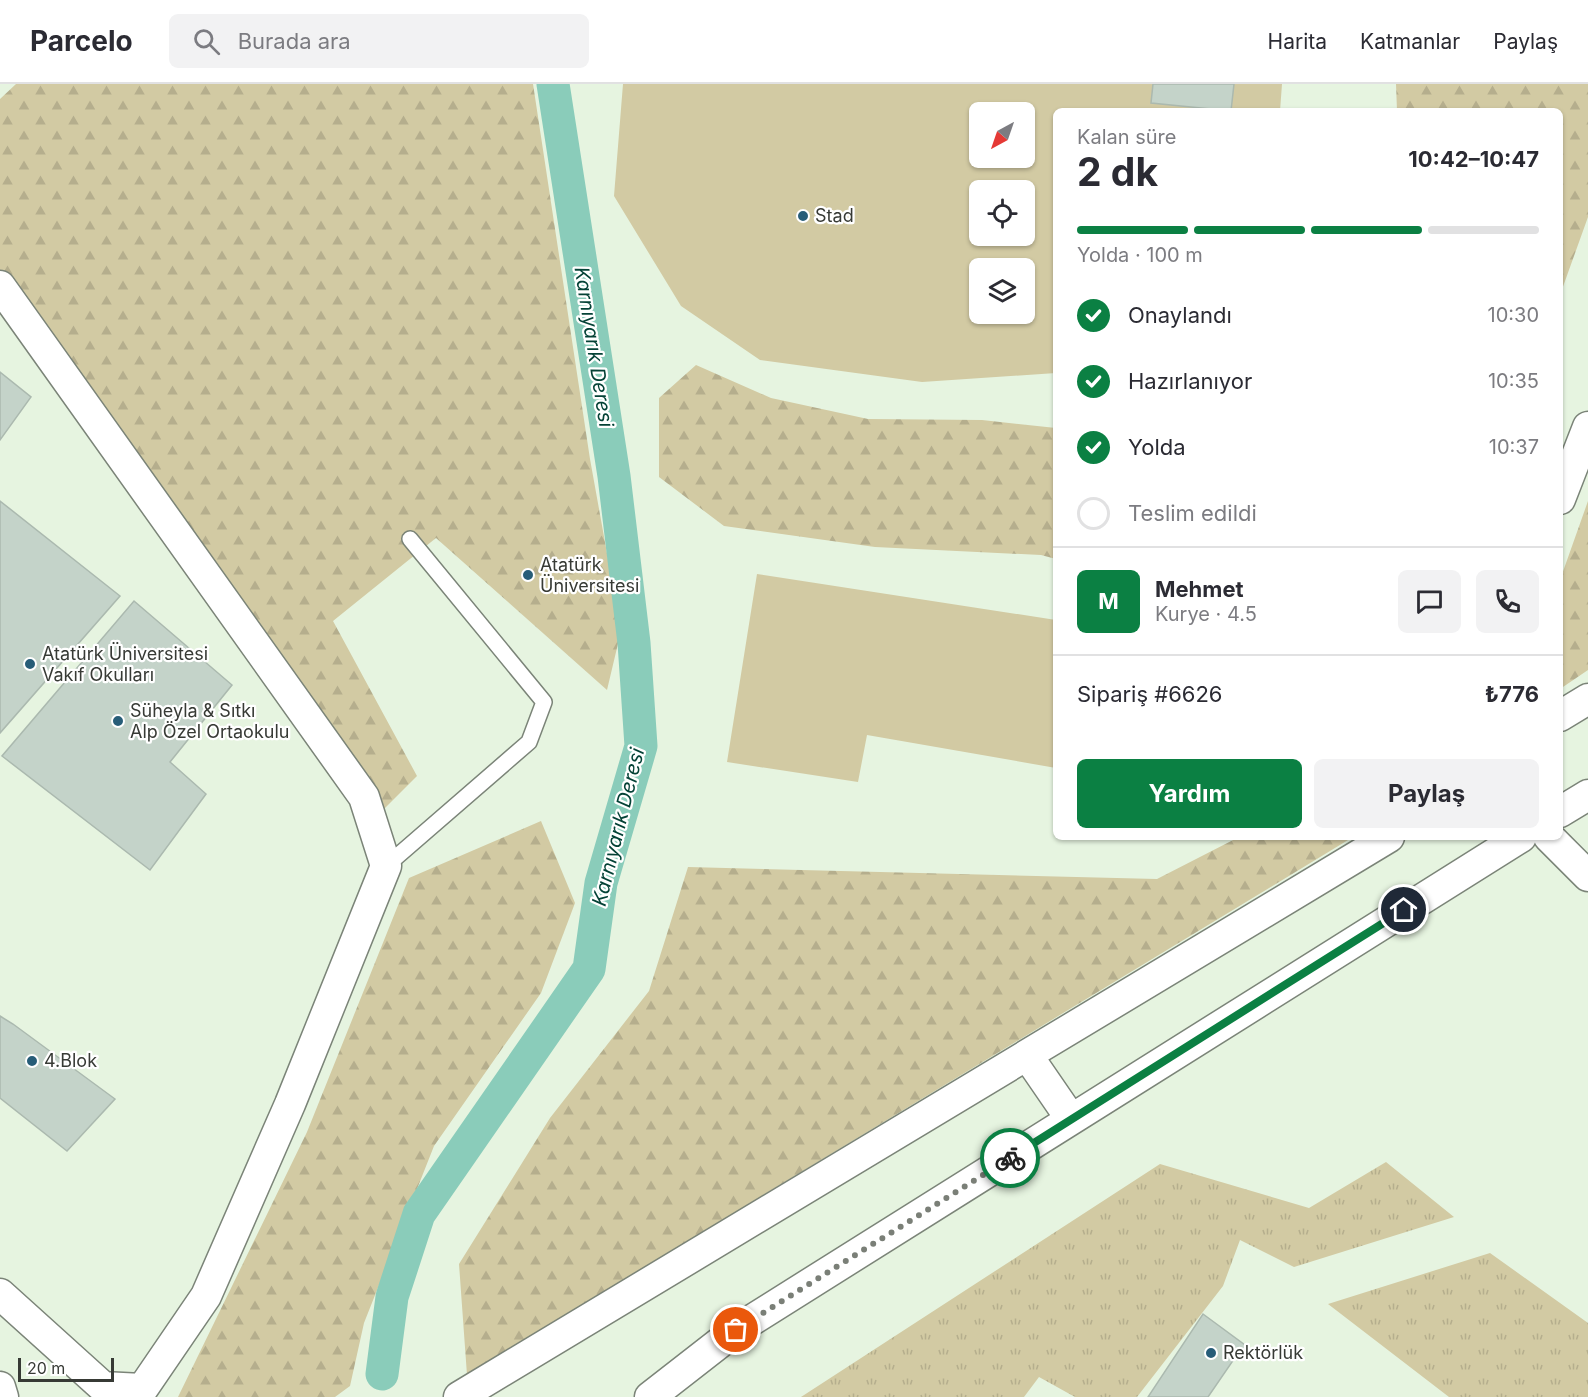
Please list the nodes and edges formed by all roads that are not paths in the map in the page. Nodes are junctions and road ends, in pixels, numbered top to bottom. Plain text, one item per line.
1 (0, 286) edge
2 (1588, 427) edge
3 (1563, 491) edge
4 (410, 539) dead end
5 (1588, 699) edge
6 (1563, 714) edge
7 (1588, 795) edge
8 (1563, 810) edge
9 (1384, 840) edge
10 (1516, 840) edge
11 (1552, 840) edge
12 (386, 866) junction
13 (1588, 876) edge
14 (1028, 1055) junction
15 (1071, 1119) junction
16 (0, 1294) edge
17 (0, 1387) edge
18 (139, 1393) edge
19 (3, 1397) edge
20 (459, 1397) edge
21 (650, 1397) edge

1 - 12 street
2 - 3 street
4 - 12 lane
5 - 6 street
7 - 8 street
9 - 14 street
10 - 15 street
11 - 13 street
12 - 18 street
14 - 15 street
14 - 20 street
15 - 21 street
16 - 18 street
17 - 19 street

